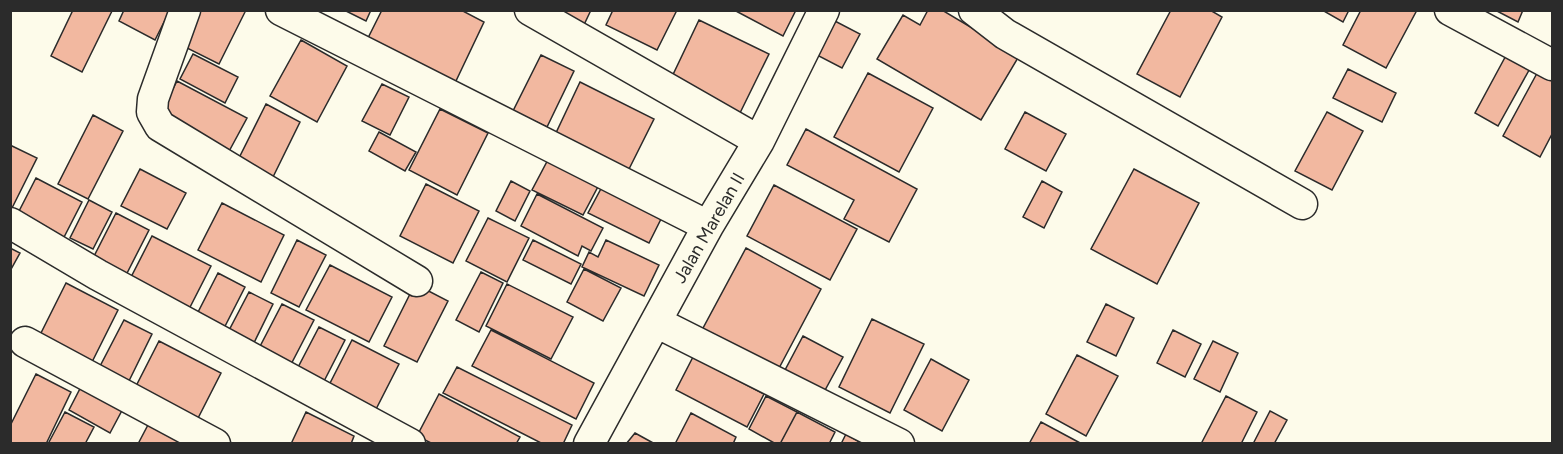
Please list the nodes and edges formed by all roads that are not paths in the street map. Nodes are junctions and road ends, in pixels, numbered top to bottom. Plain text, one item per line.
1 (185, 10) edge
2 (281, 10) edge
3 (530, 10) edge
4 (824, 10) edge
5 (974, 10) edge
6 (1450, 10) edge
7 (1552, 65) edge
8 (759, 141) junction
9 (1302, 204) dead end
10 (10, 223) edge
11 (708, 226) junction
12 (417, 282) dead end
13 (656, 322) junction
14 (25, 342) dead end
15 (215, 444) edge
16 (410, 444) edge
17 (589, 444) edge
18 (899, 444) edge

1 - 12 street
2 - 11 street
3 - 8 street
4 - 8 street, Jalan Marelan II
5 - 9 street
6 - 7 street
8 - 11 street, Jalan Marelan II
10 - 16 street
11 - 13 street, Jalan Marelan II
13 - 17 street, Jalan Marelan II
13 - 18 street
14 - 15 street

